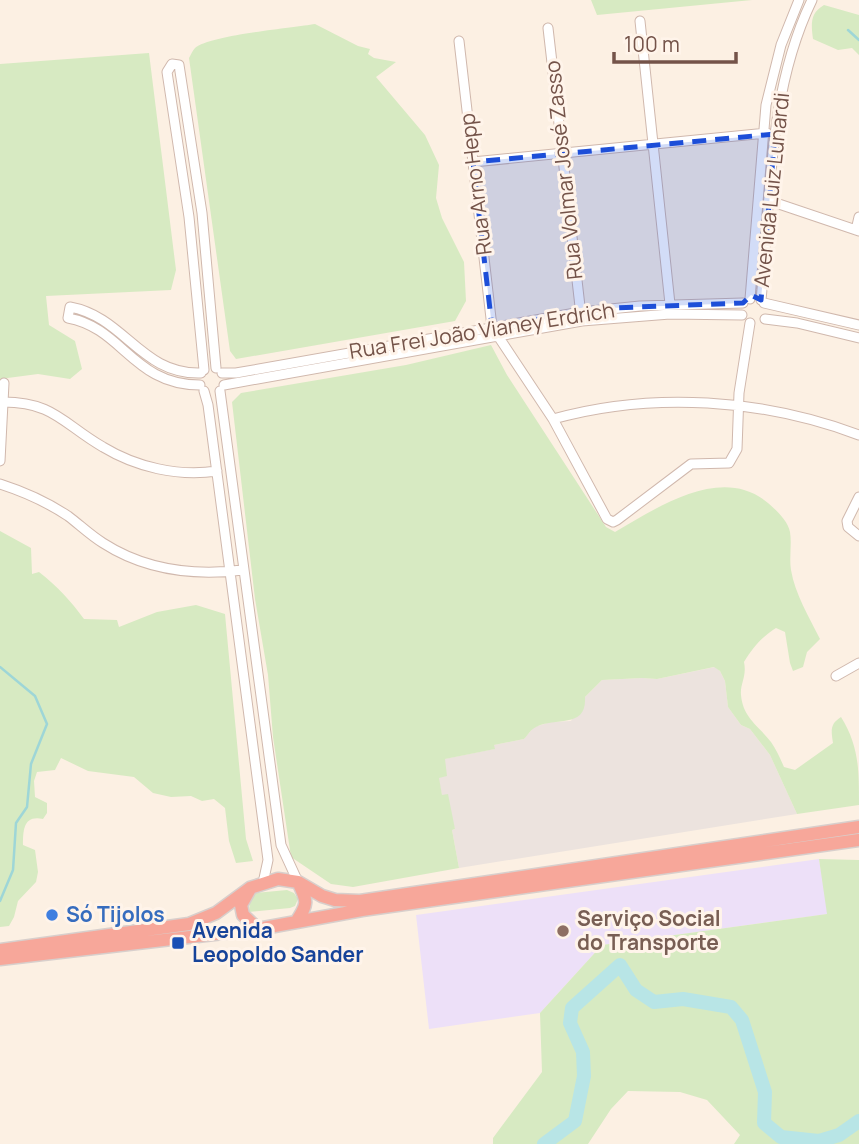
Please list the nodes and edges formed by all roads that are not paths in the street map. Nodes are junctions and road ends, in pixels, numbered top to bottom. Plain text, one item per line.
1 (799, 0) edge
2 (812, 0) edge
3 (640, 21) dead end
4 (548, 28) dead end
5 (459, 41) dead end
6 (764, 132) junction
7 (775, 134) junction
8 (653, 144) junction
9 (563, 153) junction
10 (473, 162) junction
11 (770, 201) junction
12 (859, 217) edge
13 (858, 230) edge
14 (747, 301) junction
15 (763, 302) junction
16 (670, 304) junction
17 (741, 315) junction
18 (581, 316) junction
19 (765, 318) junction
20 (750, 323) junction
21 (859, 325) edge
22 (495, 332) junction
23 (859, 338) edge
24 (219, 371) junction
25 (203, 372) junction
26 (4, 383) dead end
27 (202, 388) junction
28 (222, 388) junction
29 (3, 402) junction
30 (738, 406) junction
31 (553, 419) junction
32 (859, 435) edge
33 (0, 461) edge
34 (217, 471) junction
35 (0, 484) edge
36 (859, 497) edge
37 (859, 536) edge
38 (243, 570) junction
39 (230, 571) junction
40 (859, 663) edge
41 (836, 676) dead end
42 (859, 827) edge
43 (859, 840) edge
44 (298, 882) junction
45 (263, 883) junction
46 (250, 888) junction
47 (296, 922) junction
48 (258, 929) junction
49 (0, 950) edge
50 (0, 959) edge

1 - 6 street, Avenida Luiz Lunardi
2 - 7 street, Avenida Luiz Lunardi
3 - 8 street
4 - 9 street, Rua Volmar José Zasso
5 - 10 street, Rua Arno Hepp
6 - 7 street
6 - 8 street
6 - 14 street, Avenida Luiz Lunardi
7 - 11 street, Avenida Luiz Lunardi
8 - 9 street
8 - 16 street
9 - 10 street
9 - 18 street, Rua Volmar José Zasso
10 - 22 street, Rua Arno Hepp
11 - 13 street
11 - 15 street, Avenida Luiz Lunardi
12 - 13 street
14 - 15 street
14 - 16 street, Rua Frei João Vianey Erdrich
14 - 17 street
15 - 19 street
15 - 21 street
16 - 18 street, Rua Frei João Vianey Erdrich
17 - 18 street, Rua Frei João Vianey Erdrich
17 - 20 street
18 - 22 street, Rua Frei João Vianey Erdrich
19 - 20 street
19 - 23 street
20 - 30 street
22 - 24 street, Rua Frei João Vianey Erdrich
22 - 28 street, Rua Frei João Vianey Erdrich
22 - 31 street
24 - 25 street, Rua Frei João Vianey Erdrich
24 - 25 street
24 - 28 street
25 - 27 street
25 - 27 street
26 - 29 street
27 - 28 street, Rua Frei João Vianey Erdrich
27 - 34 street
28 - 38 street
29 - 33 street
29 - 34 street
30 - 31 street
30 - 31 street
30 - 32 street
34 - 39 street
35 - 39 street
36 - 37 street
38 - 39 street
38 - 44 street
39 - 45 street
40 - 41 street
42 - 44 highway
43 - 47 highway
44 - 45 highway
44 - 47 highway
45 - 46 highway
46 - 48 highway
46 - 49 highway
47 - 48 highway
48 - 50 highway

